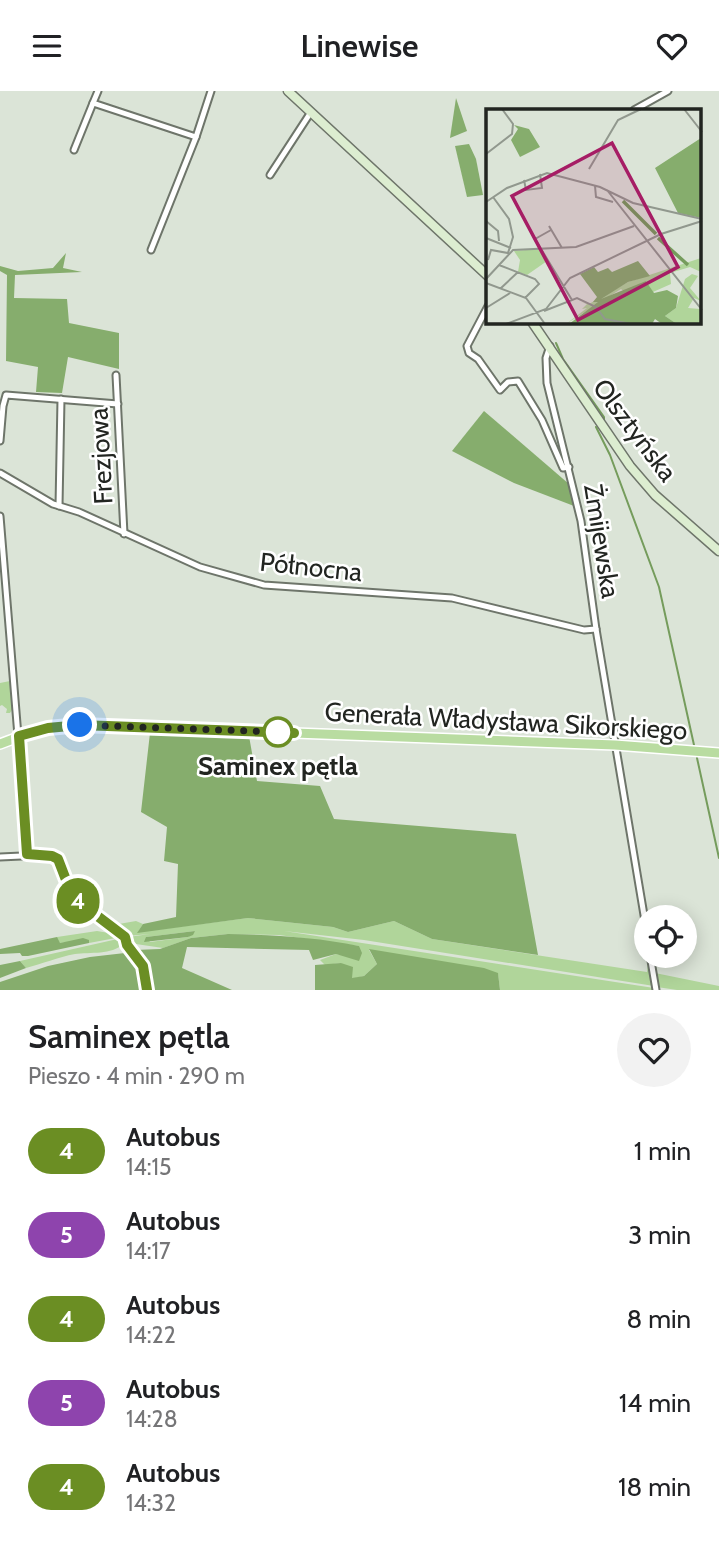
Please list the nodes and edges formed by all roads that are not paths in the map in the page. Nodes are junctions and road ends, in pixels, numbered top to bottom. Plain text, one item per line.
1 (98, 91) edge
2 (211, 91) edge
3 (288, 91) edge
4 (668, 91) edge
5 (93, 103) junction
6 (637, 109) edge
7 (311, 112) junction
8 (196, 137) junction
9 (74, 150) dead end
10 (270, 175) dead end
11 (151, 250) dead end
12 (486, 274) edge
13 (486, 310) edge
14 (534, 324) edge
15 (550, 346) junction
16 (116, 375) dead end
17 (61, 399) junction
18 (118, 404) junction
19 (1, 405) edge
20 (0, 441) edge
21 (569, 467) junction
22 (0, 473) edge
23 (59, 506) junction
24 (0, 516) edge
25 (124, 534) junction
26 (719, 551) edge
27 (596, 629) junction
28 (19, 736) junction
29 (0, 744) edge
30 (615, 745) junction
31 (719, 753) edge
32 (0, 857) edge
33 (642, 905) edge
34 (652, 968) edge
35 (147, 990) edge
36 (656, 990) edge

1 - 5 street
2 - 8 street
3 - 7 street
4 - 6 street
5 - 8 street
5 - 9 street
7 - 10 street
7 - 12 street
8 - 11 street
13 - 21 street
14 - 15 street, Olsztyńska
15 - 21 street, Żmijewska
15 - 26 street, Olsztyńska
16 - 18 street, Frezjowa
17 - 18 street
17 - 19 street
17 - 23 street
18 - 25 street, Frezjowa
19 - 20 street
21 - 27 street, Żmijewska
22 - 23 street, Północna
23 - 25 street, Północna
24 - 28 street
25 - 27 street, Północna
27 - 30 street, Żmijewska
28 - 29 main road, Generała Władysława Sikorskiego
28 - 30 main road, Generała Władysława Sikorskiego
30 - 31 main road, Generała Władysława Sikorskiego
30 - 33 street, Żmijewska
32 - 35 street
34 - 36 street

